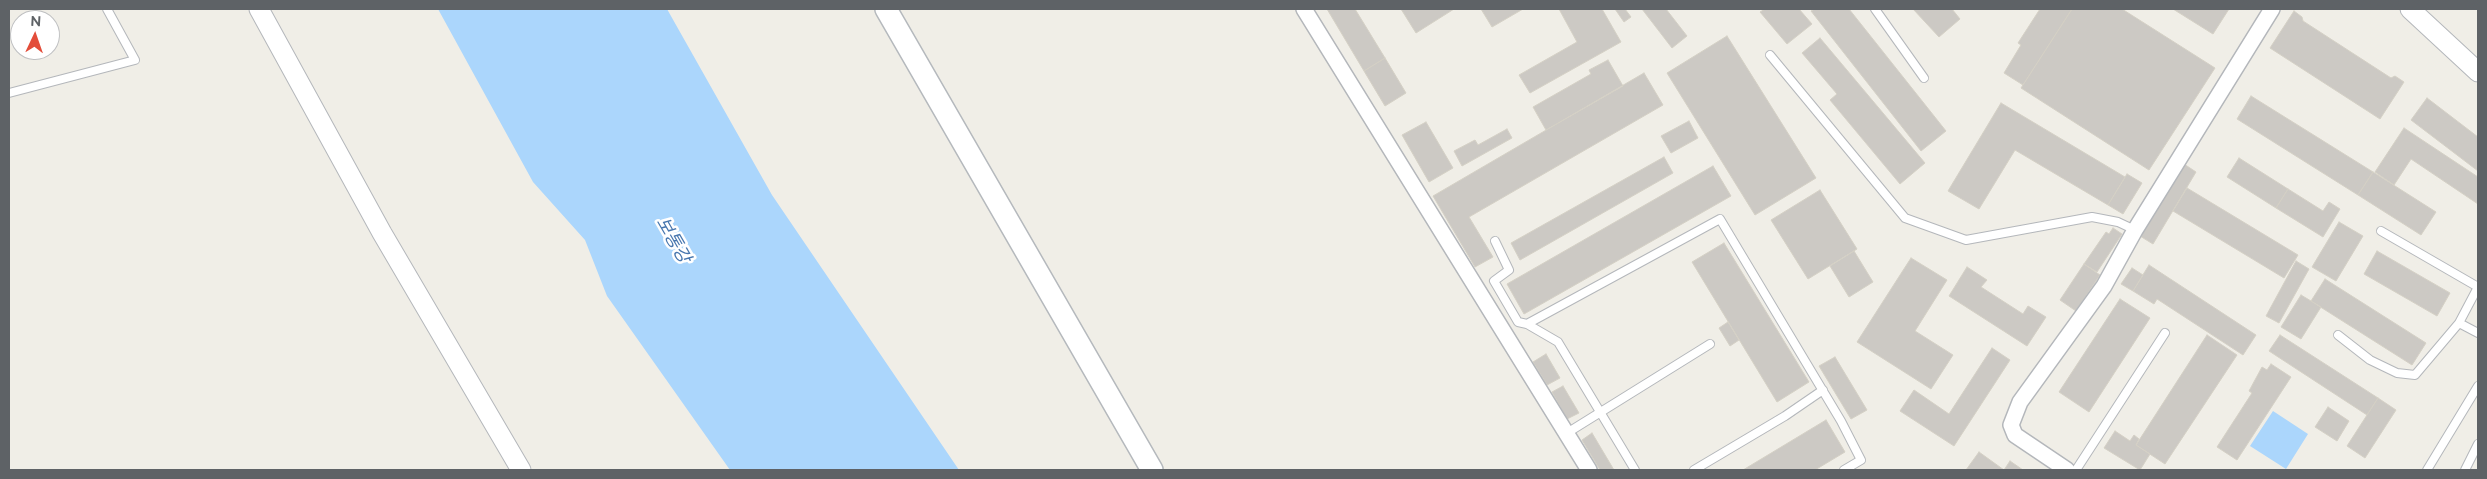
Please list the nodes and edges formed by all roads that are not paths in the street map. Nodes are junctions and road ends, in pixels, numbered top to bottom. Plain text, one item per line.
1 (107, 9) edge
2 (259, 9) edge
3 (886, 9) edge
4 (1304, 9) edge
5 (1875, 9) edge
6 (2272, 9) edge
7 (2410, 9) edge
8 (1770, 55) dead end
9 (2478, 72) edge
10 (1924, 78) dead end
11 (9, 93) edge
12 (2135, 230) junction
13 (2381, 231) dead end
14 (1495, 241) dead end
15 (2478, 287) edge
16 (2459, 323) junction
17 (1527, 324) junction
18 (2165, 333) dead end
19 (2478, 333) edge
20 (2338, 335) dead end
21 (1710, 344) dead end
22 (2478, 386) edge
23 (1823, 390) junction
24 (1601, 411) junction
25 (1567, 433) junction
26 (2478, 444) edge
27 (521, 470) edge
28 (1152, 470) edge
29 (1590, 470) edge
30 (1636, 470) edge
31 (1694, 470) edge
32 (1844, 470) edge
33 (2067, 470) edge
34 (2076, 470) edge
35 (2427, 470) edge
36 (2465, 470) edge

1 - 11 lane
2 - 27 street
3 - 28 main road
4 - 25 street
5 - 10 lane
6 - 12 street
7 - 9 street
8 - 12 lane
12 - 33 street
13 - 15 lane
14 - 17 lane
15 - 16 lane
16 - 19 lane
16 - 20 lane
17 - 23 lane
17 - 24 lane
18 - 34 lane
21 - 24 lane
22 - 35 lane
23 - 31 lane
23 - 32 lane
24 - 25 lane
24 - 30 lane
25 - 29 street
26 - 36 lane

